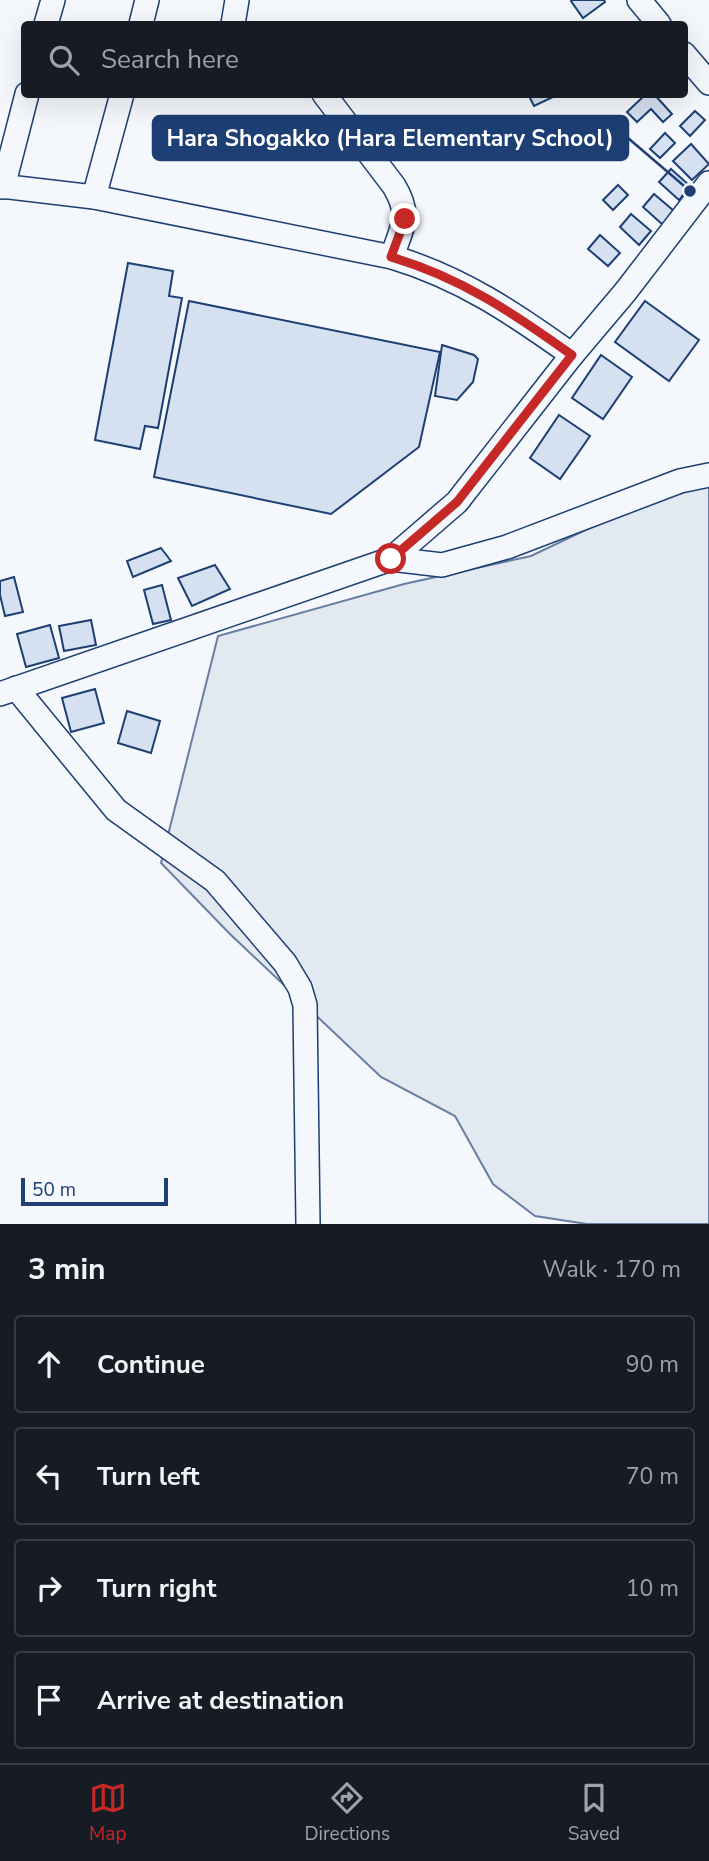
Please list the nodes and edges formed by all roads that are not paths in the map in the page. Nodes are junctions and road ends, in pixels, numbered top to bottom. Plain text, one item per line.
1 (53, 0) edge
2 (147, 0) edge
3 (237, 0) edge
4 (639, 0) edge
5 (47, 21) edge
6 (142, 21) edge
7 (234, 21) edge
8 (656, 21) edge
9 (688, 59) edge
10 (709, 83) edge
11 (26, 98) edge
12 (121, 98) edge
13 (327, 98) edge
14 (709, 183) edge
15 (2, 187) edge
16 (94, 197) junction
17 (391, 257) junction
18 (572, 355) junction
19 (709, 475) edge
20 (391, 559) junction
21 (8, 691) edge
22 (307, 1224) edge

1 - 5 street
2 - 6 street
3 - 7 street
4 - 8 street
9 - 10 street
11 - 15 street
12 - 16 street
13 - 17 street
14 - 18 street
15 - 16 street
16 - 17 street
17 - 18 street
18 - 20 street
19 - 20 street
20 - 21 street
21 - 22 street

